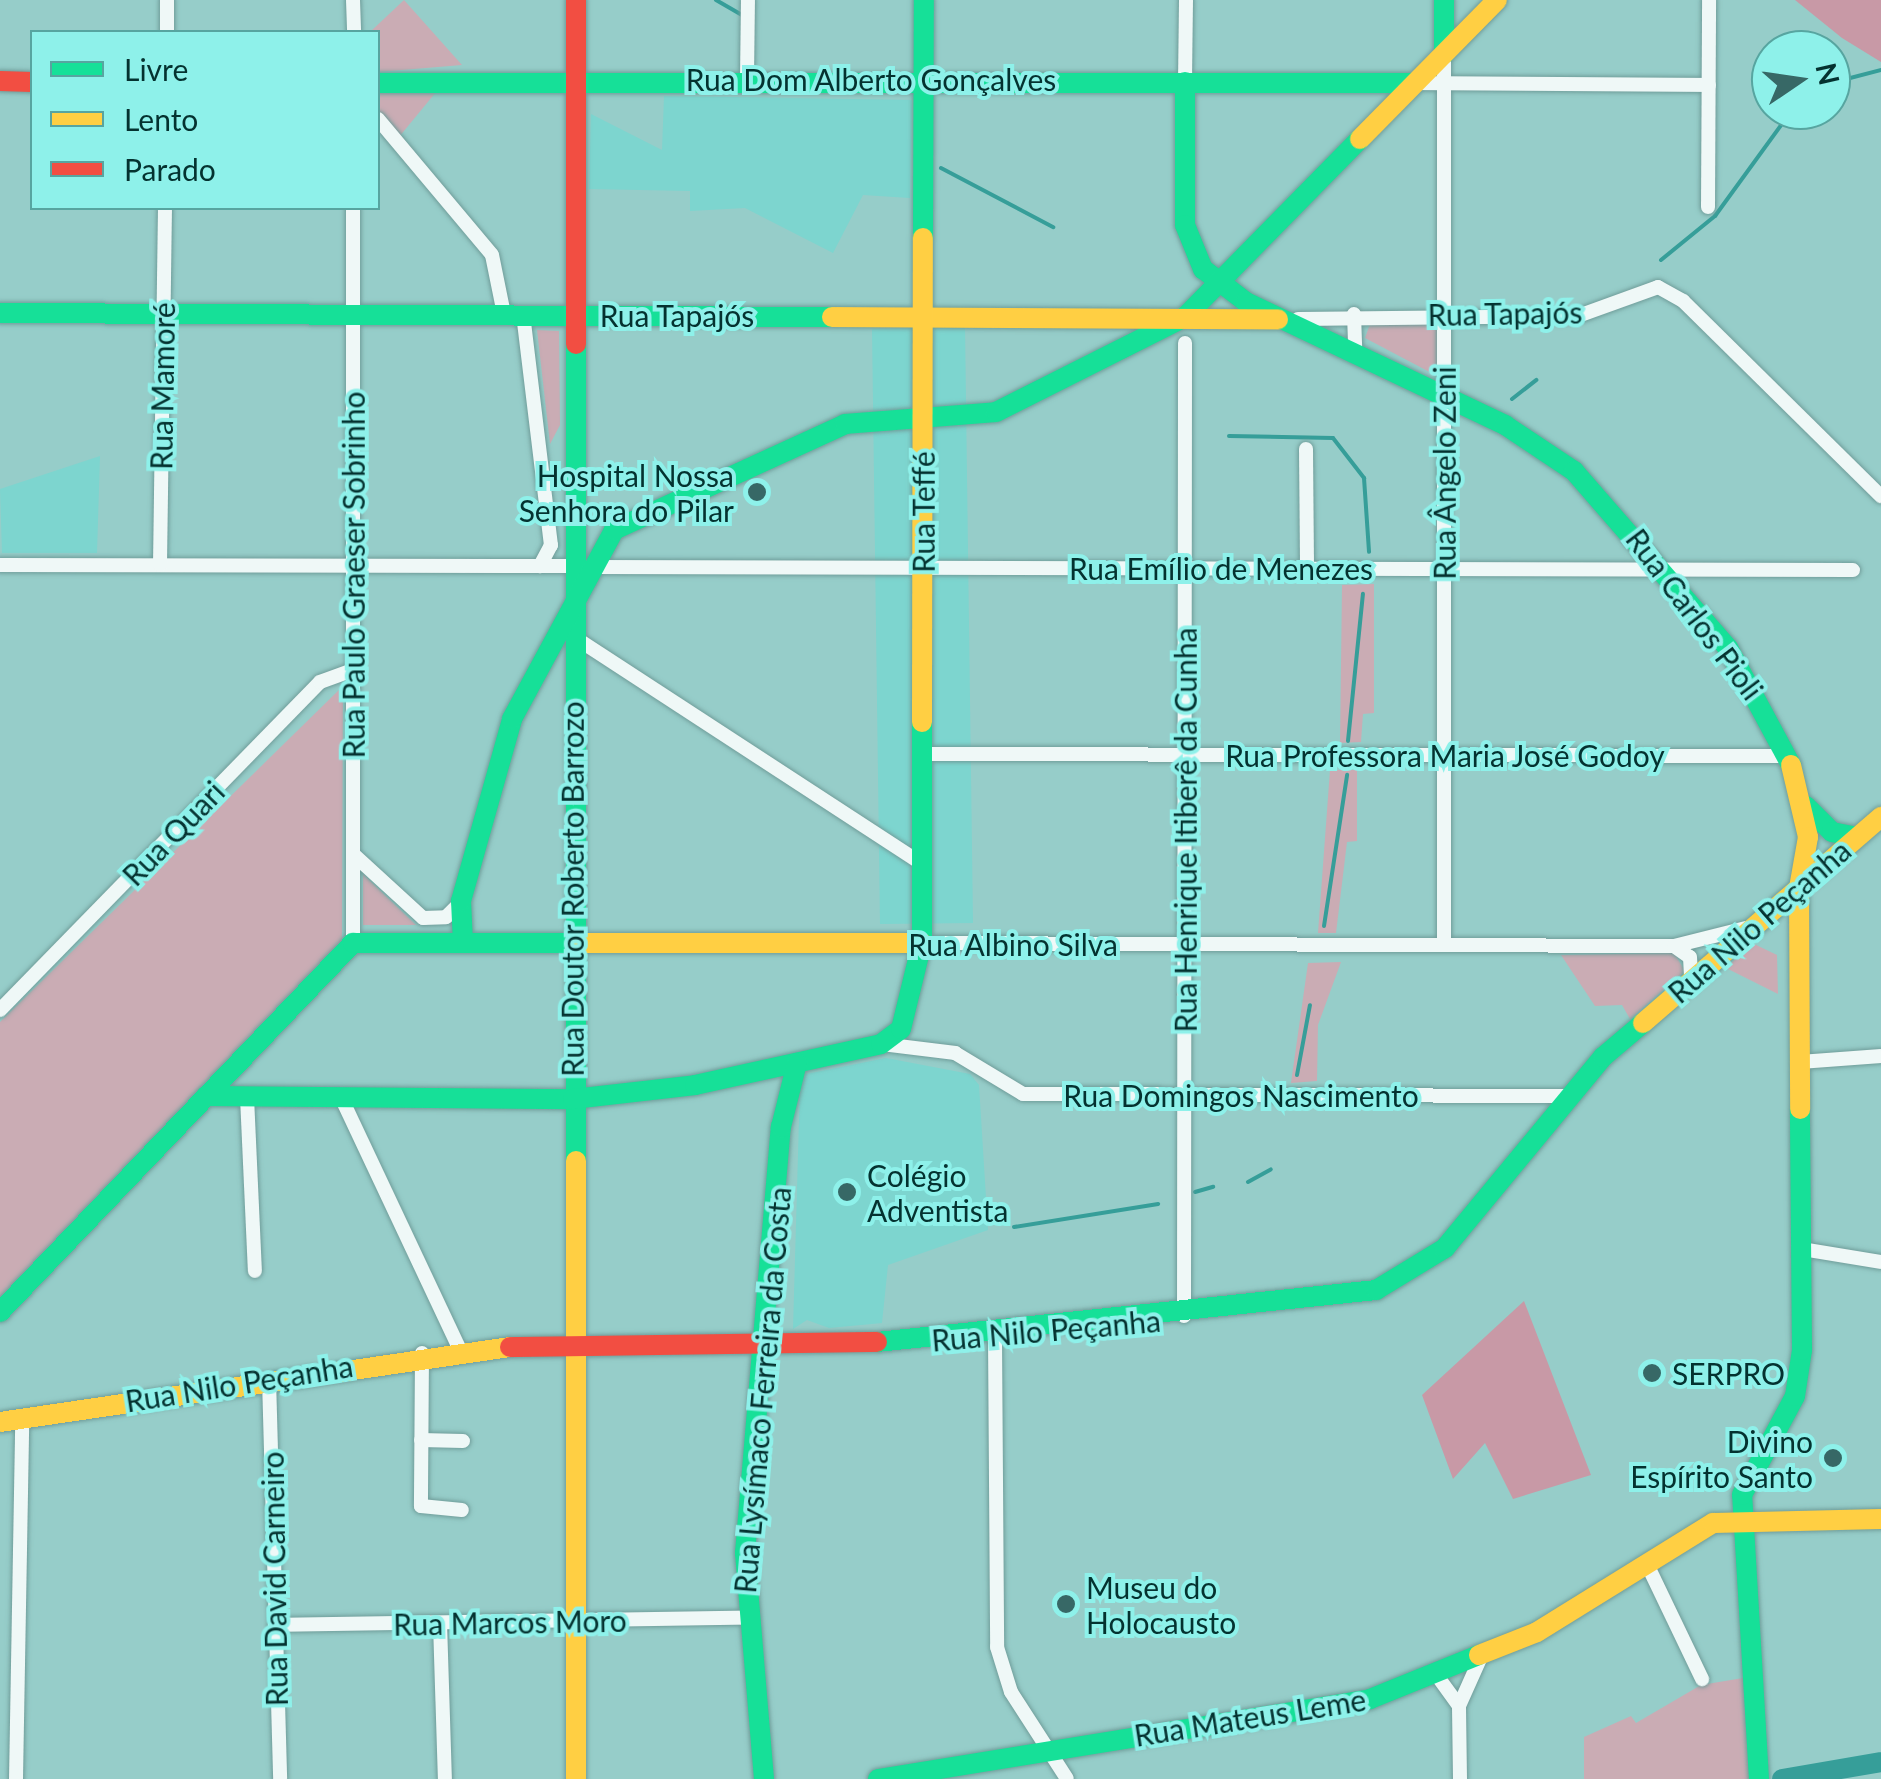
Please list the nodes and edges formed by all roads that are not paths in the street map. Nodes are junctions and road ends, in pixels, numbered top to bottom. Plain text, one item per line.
1 (167, 0) edge
2 (354, 0) edge
3 (576, 0) edge
4 (748, 0) edge
5 (924, 0) edge
6 (1186, 0) edge
7 (1444, 0) edge
8 (1498, 0) edge
9 (1709, 0) edge
10 (167, 30) edge
11 (354, 30) edge
12 (1444, 54) junction
13 (575, 78) junction
14 (747, 78) junction
15 (924, 80) junction
16 (0, 81) edge
17 (30, 82) edge
18 (380, 82) edge
19 (1186, 82) junction
20 (1365, 83) junction
21 (1414, 83) junction
22 (1444, 83) junction
23 (1708, 85) junction
24 (1384, 112) junction
25 (380, 121) edge
26 (1708, 206) dead end
27 (164, 210) edge
28 (353, 210) edge
29 (1219, 284) junction
30 (0, 313) edge
31 (163, 313) junction
32 (353, 314) junction
33 (513, 314) junction
34 (573, 314) junction
35 (1354, 314) junction
36 (1444, 315) junction
37 (924, 316) junction
38 (1106, 316) junction
39 (1185, 316) junction
40 (1298, 319) junction
41 (1185, 343) dead end
42 (1355, 349) junction
43 (1114, 352) junction
44 (1444, 394) junction
45 (923, 422) junction
46 (1306, 449) dead end
47 (1881, 496) edge
48 (0, 565) edge
49 (160, 566) junction
50 (353, 566) junction
51 (540, 566) junction
52 (580, 566) junction
53 (923, 568) junction
54 (1185, 568) junction
55 (1307, 569) junction
56 (1444, 569) junction
57 (1667, 570) junction
58 (1853, 570) dead end
59 (561, 637) junction
60 (353, 670) junction
61 (922, 754) junction
62 (1184, 755) junction
63 (1444, 755) junction
64 (1788, 756) junction
65 (1804, 802) junction
66 (1881, 817) edge
67 (1858, 837) junction
68 (353, 854) junction
69 (922, 864) junction
70 (1799, 888) junction
71 (461, 901) junction
72 (1752, 927) junction
73 (353, 943) junction
74 (463, 943) junction
75 (572, 943) junction
76 (922, 943) junction
77 (1184, 944) junction
78 (1444, 945) junction
79 (1674, 946) junction
80 (1691, 979) junction
81 (0, 1010) edge
82 (904, 1021) junction
83 (881, 1044) junction
84 (927, 1046) junction
85 (1881, 1056) edge
86 (1800, 1062) junction
87 (797, 1063) junction
88 (770, 1068) junction
89 (1184, 1095) junction
90 (206, 1096) junction
91 (247, 1096) junction
92 (1568, 1096) junction
93 (341, 1097) junction
94 (573, 1099) junction
95 (781, 1127) junction
96 (1802, 1250) junction
97 (1881, 1262) edge
98 (256, 1271) dead end
99 (0, 1312) edge
100 (1184, 1317) junction
101 (994, 1337) junction
102 (763, 1344) junction
103 (574, 1346) junction
104 (458, 1348) junction
105 (422, 1353) junction
106 (269, 1379) junction
107 (22, 1418) junction
108 (0, 1422) edge
109 (421, 1440) junction
110 (464, 1441) dead end
111 (462, 1510) dead end
112 (1740, 1517) junction
113 (1881, 1519) edge
114 (1646, 1562) junction
115 (744, 1618) junction
116 (575, 1621) junction
117 (440, 1624) junction
118 (275, 1625) junction
119 (1480, 1659) junction
120 (1438, 1676) junction
121 (1702, 1679) dead end
122 (1459, 1706) junction
123 (1046, 1749) junction
124 (16, 1779) edge
125 (280, 1779) edge
126 (444, 1779) edge
127 (576, 1779) edge
128 (764, 1779) edge
129 (878, 1779) edge
130 (1068, 1779) edge
131 (1460, 1779) edge
132 (1758, 1779) edge

1 - 10 street
2 - 11 street
3 - 13 main road
4 - 14 street
5 - 15 main road, Rua Teffé
6 - 19 street
7 - 12 main road, Rua Ângelo Zeni
8 - 12 main road
9 - 23 street
12 - 21 main road
12 - 22 street, Rua Ângelo Zeni
13 - 14 main road, Rua Dom Alberto Gonçalves
13 - 18 main road, Rua Dom Alberto Gonçalves
13 - 34 main road
14 - 15 main road, Rua Dom Alberto Gonçalves
15 - 19 main road, Rua Dom Alberto Gonçalves
15 - 37 main road, Rua Teffé
16 - 17 main road
19 - 20 main road, Rua Dom Alberto Gonçalves
19 - 29 main road
20 - 21 main road, Rua Dom Alberto Gonçalves
20 - 24 main road
21 - 22 street, Rua Dom Alberto Gonçalves
21 - 24 main road
22 - 23 street, Rua Dom Alberto Gonçalves
22 - 36 street, Rua Ângelo Zeni
23 - 26 street
24 - 29 main road
25 - 33 street
27 - 31 street, Rua Mamoré
28 - 32 street, Rua Paulo Graeser Sobrinho
29 - 39 main road
29 - 40 main road, Rua Carlos Pioli
30 - 31 main road, Rua Tapajós
31 - 32 main road, Rua Tapajós
31 - 49 street, Rua Mamoré
32 - 33 main road, Rua Tapajós
32 - 50 street, Rua Paulo Graeser Sobrinho
33 - 34 main road, Rua Tapajós
33 - 51 street
34 - 37 main road, Rua Tapajós
34 - 52 main road
35 - 36 street, Rua Tapajós
35 - 40 street, Rua Tapajós
35 - 42 street
36 - 44 street, Rua Ângelo Zeni
36 - 47 street, Rua Tapajós
37 - 38 main road, Rua Tapajós
37 - 45 main road, Rua Teffé
38 - 39 main road, Rua Tapajós
38 - 43 main road
39 - 40 main road, Rua Tapajós
39 - 43 main road
40 - 42 main road, Rua Carlos Pioli
41 - 54 street, Rua Henrique Itiberê da Cunha
42 - 44 main road, Rua Carlos Pioli
43 - 45 main road
44 - 56 street, Rua Ângelo Zeni
44 - 57 main road, Rua Carlos Pioli
45 - 52 main road
45 - 53 main road, Rua Teffé
46 - 55 street
48 - 49 street, Rua Emílio de Menezes
49 - 50 street, Rua Emílio de Menezes
50 - 51 street, Rua Emílio de Menezes
50 - 60 street, Rua Paulo Graeser Sobrinho
51 - 52 street, Rua Emílio de Menezes
52 - 53 street, Rua Emílio de Menezes
52 - 59 main road, Rua Doutor Roberto Barrozo
53 - 54 street, Rua Emílio de Menezes
53 - 61 main road, Rua Teffé
54 - 55 street, Rua Emílio de Menezes
54 - 62 street, Rua Henrique Itiberê da Cunha
55 - 56 street, Rua Emílio de Menezes
56 - 57 street, Rua Emílio de Menezes
56 - 63 street, Rua Ângelo Zeni
57 - 58 street, Rua Emílio de Menezes
57 - 64 main road, Rua Carlos Pioli
59 - 69 street
59 - 71 main road
59 - 75 main road, Rua Doutor Roberto Barrozo
60 - 68 street, Rua Paulo Graeser Sobrinho
60 - 81 street, Rua Quari
61 - 62 street, Rua Professora Maria José Godoy
61 - 69 main road, Rua Teffé
62 - 63 street, Rua Professora Maria José Godoy
62 - 77 street, Rua Henrique Itiberê da Cunha
63 - 64 street, Rua Professora Maria José Godoy
63 - 78 street, Rua Ângelo Zeni
64 - 65 main road, Rua Carlos Pioli
65 - 67 main road
65 - 70 main road, Rua Carlos Pioli
66 - 67 main road, Rua Nilo Peçanha
67 - 70 main road, Rua Nilo Peçanha
68 - 71 street
68 - 73 street, Rua Paulo Graeser Sobrinho
69 - 76 main road, Rua Teffé
70 - 72 main road, Rua Nilo Peçanha
70 - 86 main road, Rua Carlos Pioli
71 - 74 main road
72 - 79 street, Rua Albino Silva
72 - 80 main road, Rua Nilo Peçanha
73 - 74 main road, Rua Albino Silva
73 - 90 main road
74 - 75 main road, Rua Albino Silva
75 - 76 main road, Rua Albino Silva
75 - 94 main road, Rua Doutor Roberto Barrozo
76 - 77 street, Rua Albino Silva
76 - 82 main road, Rua Teffé
77 - 78 street, Rua Albino Silva
77 - 89 street, Rua Henrique Itiberê da Cunha
78 - 79 street, Rua Albino Silva
79 - 80 street
80 - 92 main road, Rua Nilo Peçanha
82 - 83 main road
82 - 84 street, Rua Domingos Nascimento
83 - 84 street, Rua Domingos Nascimento
83 - 87 main road, Rua Domingos Nascimento
84 - 89 street, Rua Domingos Nascimento
85 - 86 street
86 - 96 main road, Rua Carlos Pioli
87 - 88 main road, Rua Domingos Nascimento
87 - 95 main road, Rua Lysímaco Ferreira da Costa
88 - 94 main road, Rua Domingos Nascimento
88 - 95 main road
89 - 92 street, Rua Domingos Nascimento
89 - 100 street, Rua Henrique Itiberê da Cunha
90 - 91 main road, Rua Domingos Nascimento
90 - 99 main road
91 - 93 main road, Rua Domingos Nascimento
91 - 98 street
92 - 100 main road, Rua Nilo Peçanha
93 - 94 main road, Rua Domingos Nascimento
93 - 104 street
94 - 103 main road, Rua Doutor Roberto Barrozo
95 - 102 main road, Rua Lysímaco Ferreira da Costa
96 - 97 street
96 - 112 main road, Rua Carlos Pioli
100 - 101 main road, Rua Nilo Peçanha
101 - 102 main road, Rua Nilo Peçanha
101 - 123 street
102 - 103 main road, Rua Nilo Peçanha
102 - 115 main road, Rua Lysímaco Ferreira da Costa
103 - 104 main road, Rua Nilo Peçanha
103 - 116 main road, Rua Doutor Roberto Barrozo
104 - 105 main road, Rua Nilo Peçanha
105 - 106 main road, Rua Nilo Peçanha
105 - 109 street
106 - 107 main road, Rua Nilo Peçanha
106 - 118 street, Rua David Carneiro
107 - 108 main road, Rua Nilo Peçanha
107 - 124 street
109 - 110 street
109 - 111 street
112 - 113 main road, Rua Mateus Leme
112 - 114 main road, Rua Mateus Leme
112 - 132 main road, Rua Carlos Pioli
114 - 119 main road, Rua Mateus Leme
114 - 121 street
115 - 116 street, Rua Marcos Moro
115 - 128 main road, Rua Lysímaco Ferreira da Costa
116 - 117 street, Rua Marcos Moro
116 - 127 main road, Rua Doutor Roberto Barrozo
117 - 118 street, Rua Marcos Moro
117 - 126 street
118 - 125 street, Rua David Carneiro
119 - 120 main road, Rua Mateus Leme
119 - 122 street
120 - 122 street
120 - 123 main road, Rua Mateus Leme
122 - 131 street
123 - 129 main road, Rua Mateus Leme
123 - 130 street

